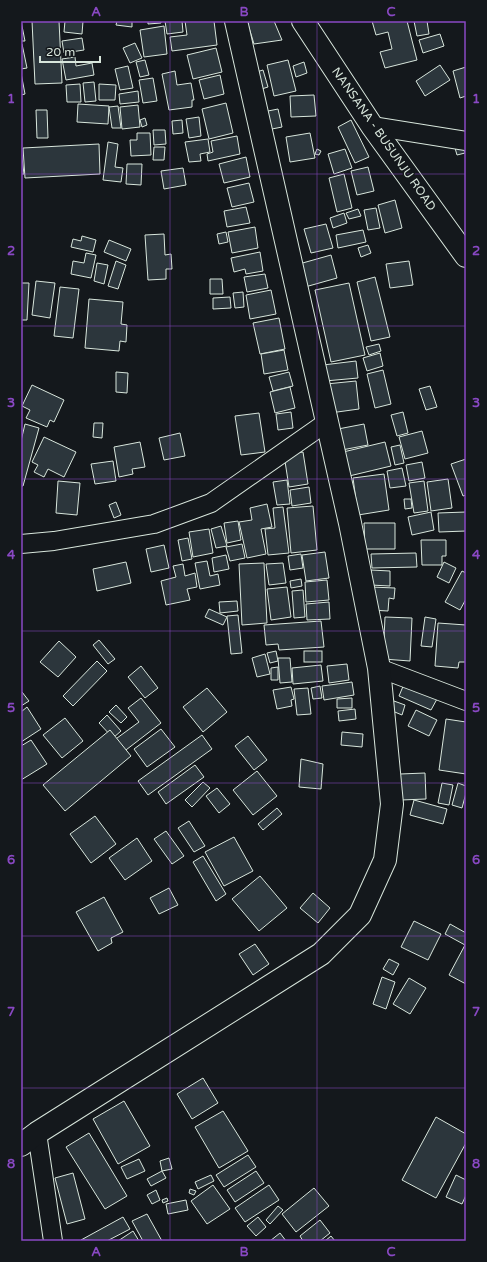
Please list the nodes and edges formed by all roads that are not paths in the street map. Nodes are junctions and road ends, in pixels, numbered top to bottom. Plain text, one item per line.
1 (236, 21) edge
2 (303, 21) edge
3 (372, 126) junction
4 (466, 141) edge
5 (466, 256) edge
6 (326, 422) junction
7 (21, 544) edge
8 (379, 668) junction
9 (466, 701) edge
10 (29, 1139) edge
11 (53, 1241) edge

1 - 6 street
2 - 3 street, NANSANA - BUSUNJU ROAD
3 - 4 street
3 - 5 street, NANSANA - BUSUNJU ROAD
6 - 7 street
6 - 8 street
8 - 9 street
8 - 10 street
10 - 11 street

